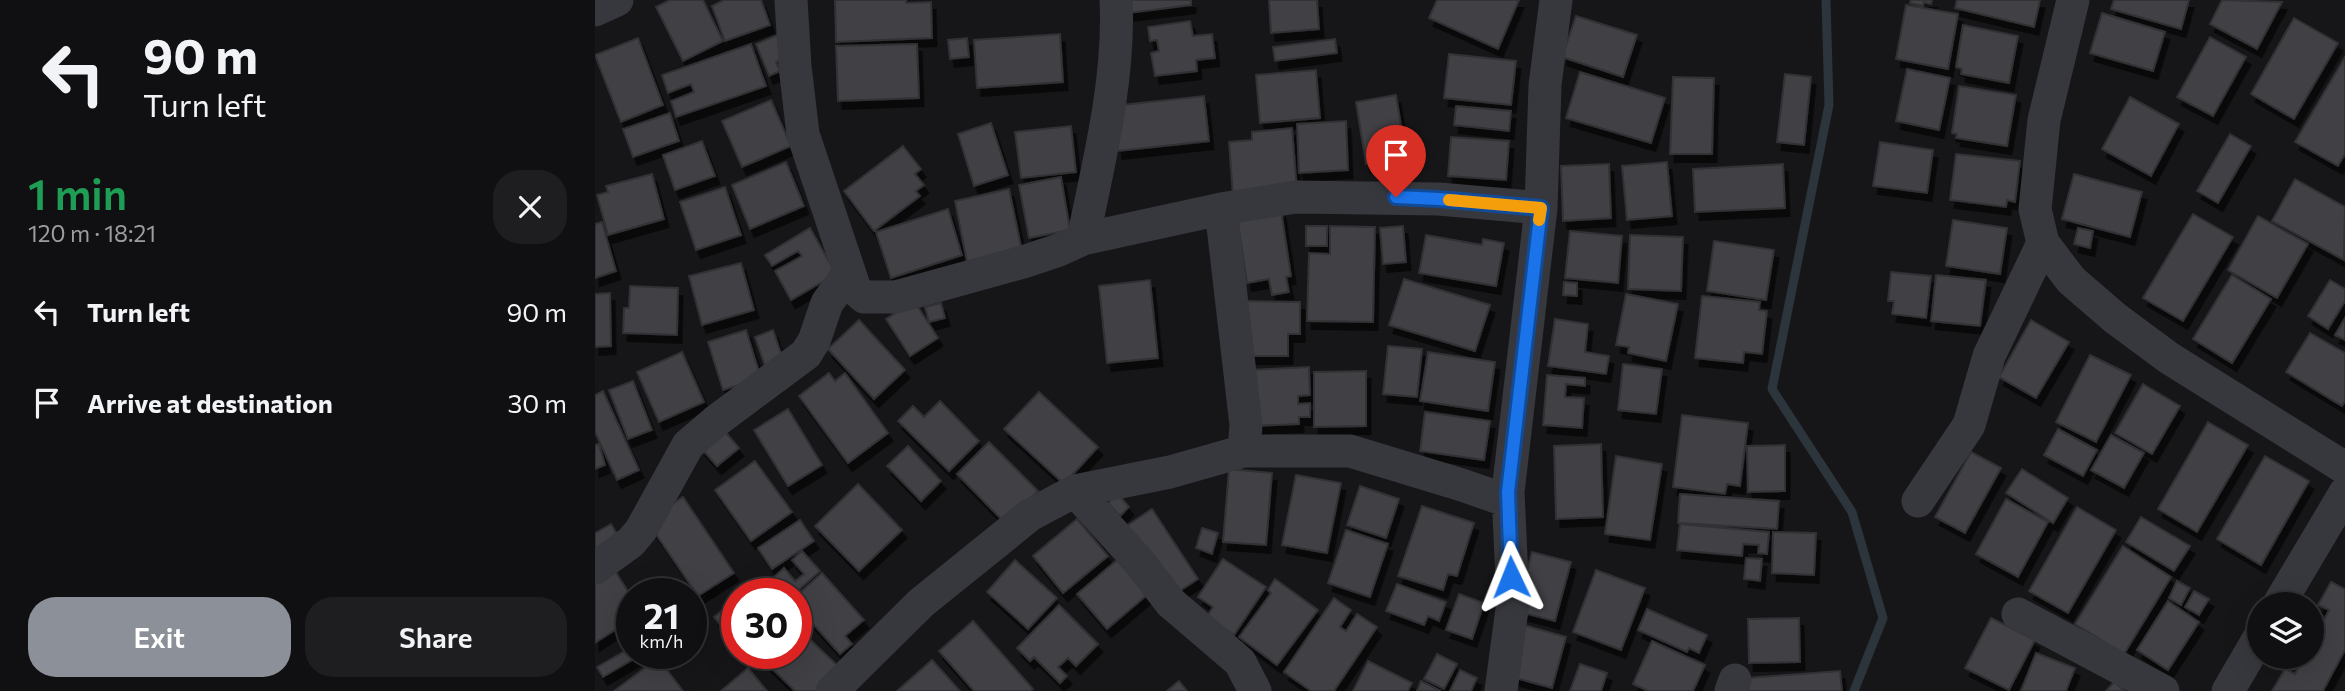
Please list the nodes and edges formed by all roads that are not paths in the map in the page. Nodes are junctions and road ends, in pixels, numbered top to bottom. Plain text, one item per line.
1 (617, 0) edge
2 (791, 0) edge
3 (1116, 0) edge
4 (1556, 0) edge
5 (2073, 0) edge
6 (595, 10) edge
7 (1541, 208) junction
8 (1221, 209) junction
9 (1083, 239) junction
10 (2043, 243) junction
11 (849, 273) junction
12 (1244, 450) junction
13 (2345, 468) edge
14 (1075, 491) junction
15 (2345, 493) edge
16 (1509, 501) junction
17 (1918, 501) dead end
18 (595, 568) edge
19 (2286, 592) edge
20 (2018, 614) dead end
21 (2247, 659) edge
22 (832, 691) edge
23 (1255, 691) edge
24 (1501, 691) edge
25 (2163, 691) edge
26 (2228, 691) edge

1 - 6 street
2 - 11 street
3 - 9 street
4 - 7 street
5 - 10 street
7 - 8 street
7 - 16 street
8 - 9 street
8 - 12 street
9 - 11 street
10 - 13 street
10 - 17 street
11 - 18 street
12 - 14 street
12 - 16 street
14 - 22 street
14 - 23 street
15 - 19 street
16 - 24 street
20 - 25 street
21 - 26 street

